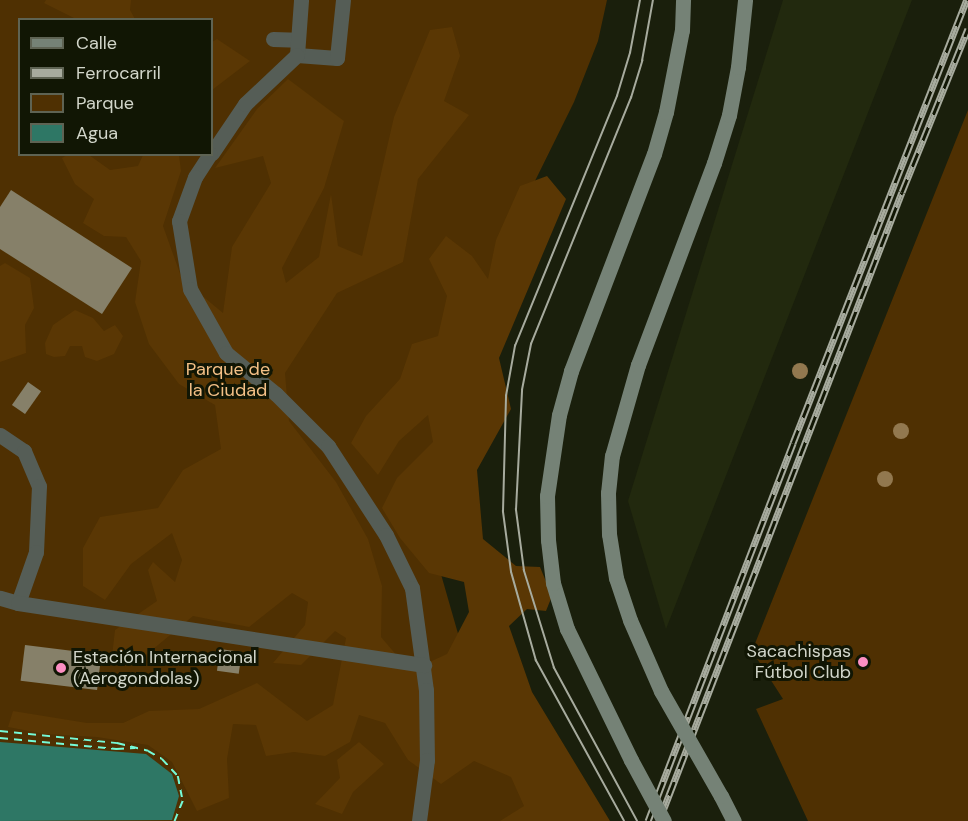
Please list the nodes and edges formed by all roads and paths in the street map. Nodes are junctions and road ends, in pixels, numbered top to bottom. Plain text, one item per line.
1 (301, 0) edge
2 (343, 0) edge
3 (683, 0) edge
4 (745, 0) edge
5 (273, 39) dead end
6 (297, 48) junction
7 (213, 151) edge
8 (210, 156) edge
9 (0, 435) edge
10 (0, 598) edge
11 (18, 603) junction
12 (424, 665) junction
13 (419, 821) edge
14 (664, 821) edge
15 (734, 821) edge

1 - 6 street
2 - 6 street
3 - 14 main road, bridge
4 - 15 main road, bridge
5 - 6 street
6 - 7 street
8 - 12 street
9 - 11 street
10 - 11 street
11 - 12 street
12 - 13 street

